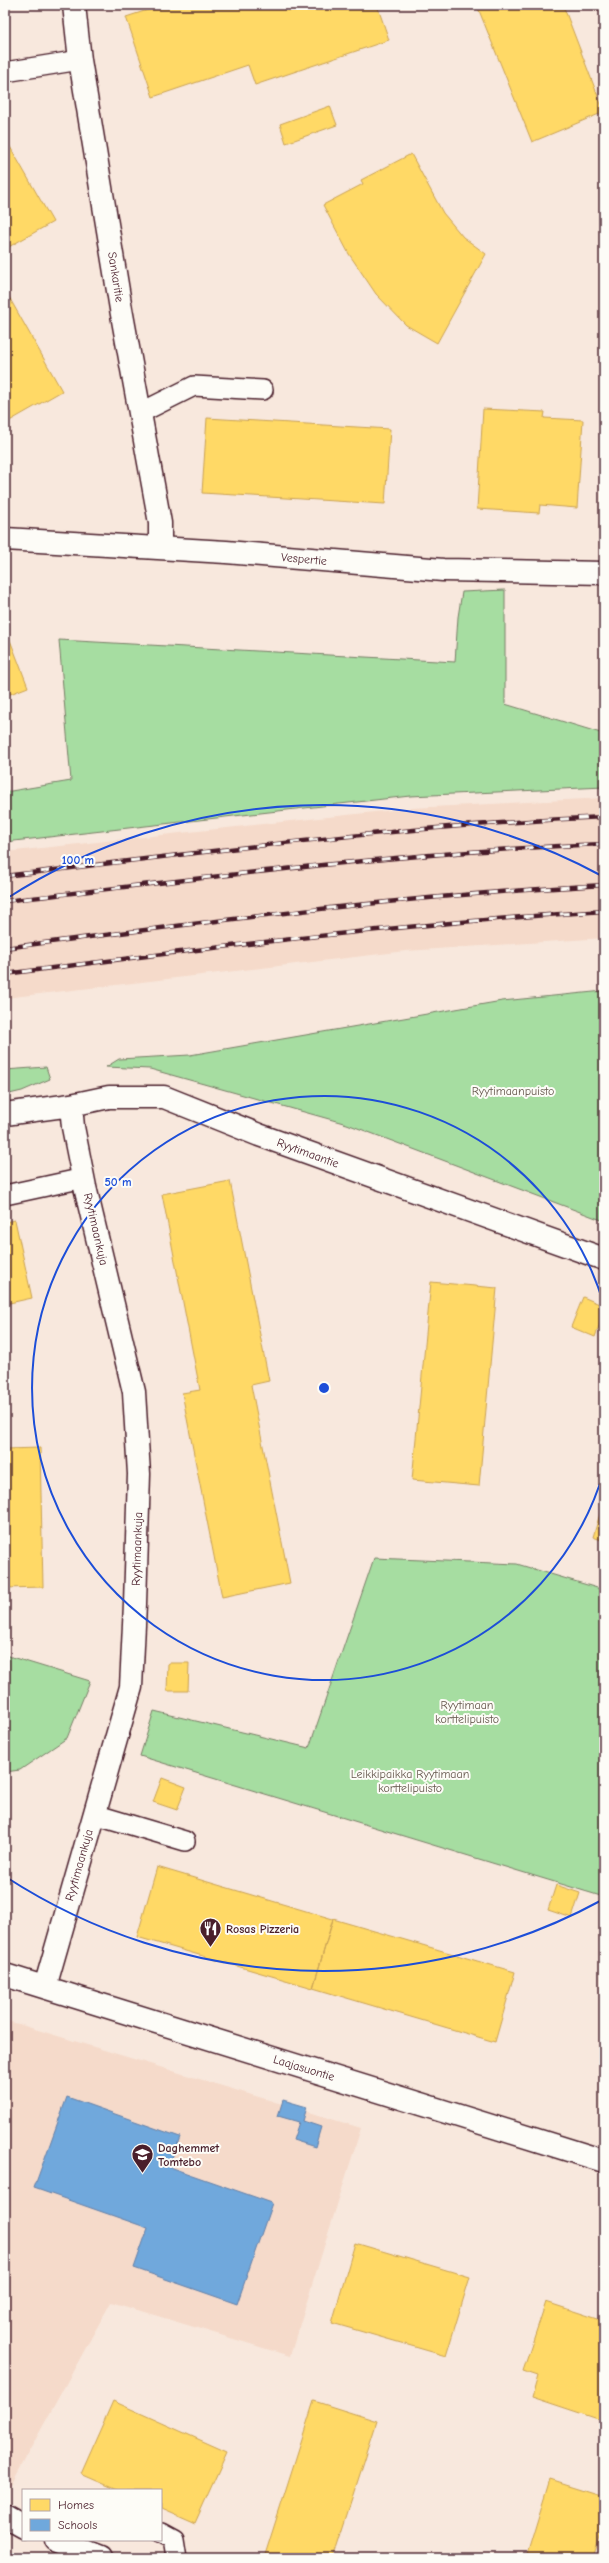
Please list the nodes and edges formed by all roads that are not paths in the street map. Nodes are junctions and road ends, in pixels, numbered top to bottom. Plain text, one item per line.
1 (74, 5) edge
2 (80, 60) junction
3 (5, 72) edge
4 (263, 390) dead end
5 (140, 413) junction
6 (5, 538) edge
7 (160, 548) junction
8 (604, 574) edge
9 (71, 1105) junction
10 (5, 1114) edge
11 (84, 1178) junction
12 (5, 1195) edge
13 (604, 1259) edge
14 (94, 1814) junction
15 (185, 1841) dead end
16 (5, 1975) edge
17 (45, 1987) junction
18 (604, 2161) edge
19 (5, 2518) edge
20 (22, 2526) edge
21 (162, 2532) edge
22 (59, 2541) edge
23 (102, 2558) edge
24 (177, 2558) edge

1 - 2 street, Sankaritie
2 - 3 lane
2 - 5 street, Sankaritie
4 - 5 lane
5 - 7 street, Sankaritie
6 - 7 street, Vespertie
7 - 8 street, Vespertie
9 - 10 street, Ryytimaantie
9 - 11 street, Ryytimaankuja
9 - 13 street, Ryytimaantie
11 - 12 lane
11 - 14 street, Ryytimaankuja
14 - 15 lane
14 - 17 street, Ryytimaankuja
16 - 17 street, Laajasuontie
17 - 18 street, Laajasuontie
19 - 20 street
21 - 24 lane
22 - 23 street

